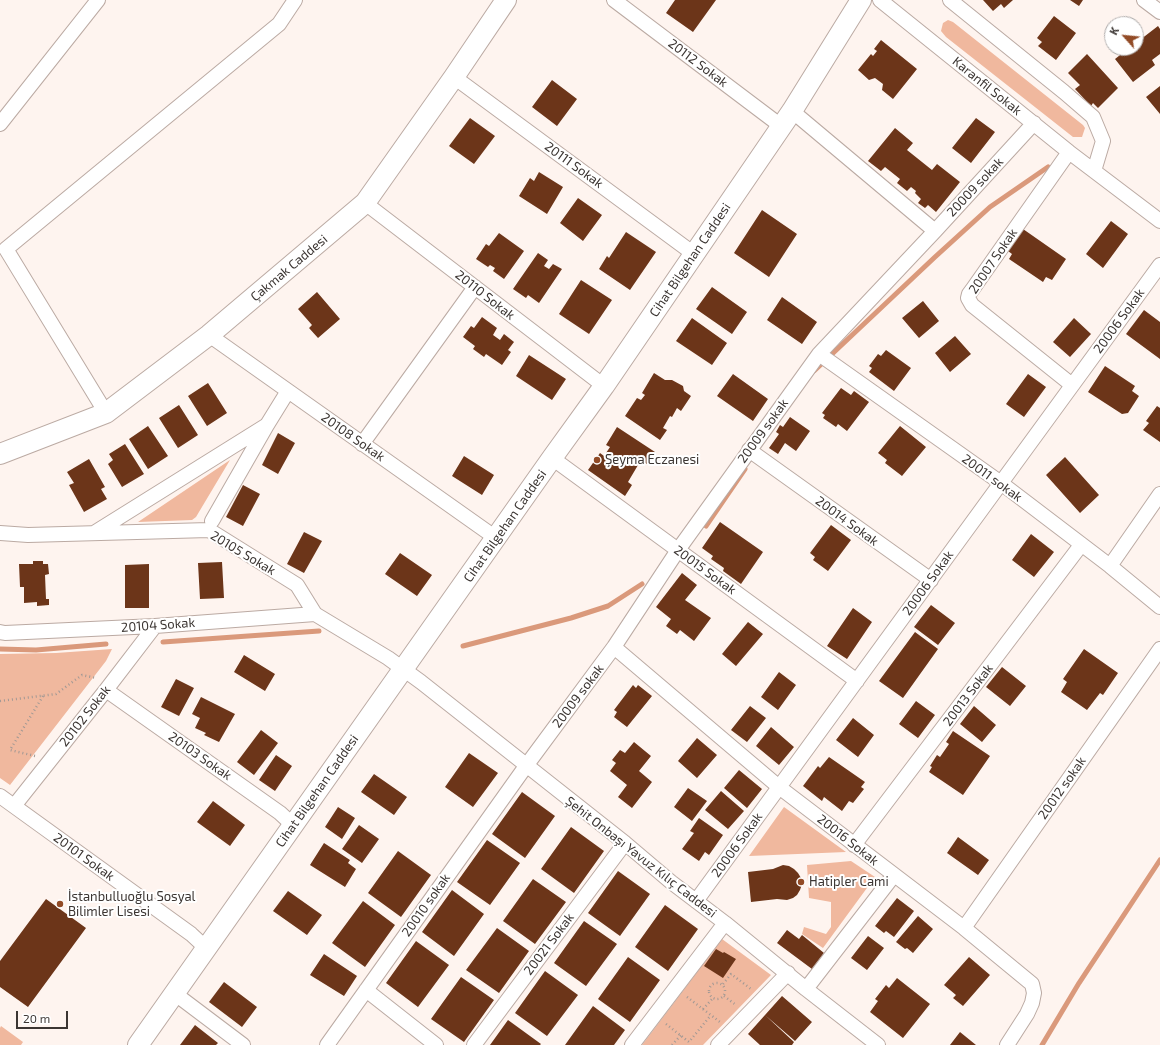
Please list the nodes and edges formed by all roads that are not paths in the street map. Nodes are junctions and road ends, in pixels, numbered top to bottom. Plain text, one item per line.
1 (98, 0) edge
2 (295, 0) edge
3 (506, 0) edge
4 (614, 0) edge
5 (861, 0) edge
6 (880, 0) edge
7 (950, 0) edge
8 (1144, 0) edge
9 (1160, 12) edge
10 (454, 77) junction
11 (787, 118) junction
12 (1034, 123) junction
13 (0, 124) edge
14 (1069, 152) junction
15 (1094, 171) junction
16 (365, 203) junction
17 (1160, 221) edge
18 (934, 231) junction
19 (694, 254) junction
20 (1160, 266) edge
21 (475, 287) junction
22 (209, 336) junction
23 (819, 354) junction
24 (1072, 385) junction
25 (604, 386) junction
26 (288, 391) junction
27 (106, 413) junction
28 (267, 425) junction
29 (362, 444) junction
30 (749, 451) junction
31 (0, 454) edge
32 (552, 458) junction
33 (1001, 483) junction
34 (1160, 494) edge
35 (212, 521) dead end
36 (0, 533) edge
37 (94, 533) junction
38 (496, 538) junction
39 (1081, 545) junction
40 (678, 550) junction
41 (1110, 566) junction
42 (931, 580) junction
43 (1160, 607) edge
44 (315, 614) junction
45 (155, 626) junction
46 (0, 632) edge
47 (614, 647) junction
48 (1160, 649) edge
49 (403, 669) junction
50 (857, 681) junction
51 (109, 685) junction
52 (526, 766) junction
53 (779, 787) junction
54 (0, 796) edge
55 (14, 806) junction
56 (293, 825) junction
57 (625, 844) junction
58 (854, 845) junction
59 (894, 876) junction
60 (696, 901) junction
61 (725, 923) junction
62 (964, 928) junction
63 (206, 948) junction
64 (788, 974) junction
65 (806, 989) junction
66 (366, 990) junction
67 (174, 993) junction
68 (138, 1045) edge
69 (243, 1045) edge
70 (327, 1045) edge
71 (436, 1045) edge
72 (474, 1045) edge
73 (632, 1045) edge
74 (718, 1045) edge
75 (878, 1045) edge
76 (1007, 1045) edge

1 - 13 street
2 - 27 street
3 - 10 main road, Çakmak Caddesi
4 - 11 street, 20112 Sokak
5 - 11 main road, Cihat Bilgehan Caddesi
6 - 12 street, Karanfil Sokak
7 - 15 street
8 - 9 street
10 - 16 main road, Çakmak Caddesi
10 - 19 street, 20111 Sokak
11 - 18 street, 20112 Sokak
11 - 19 main road, Cihat Bilgehan Caddesi
12 - 14 street, Karanfil Sokak
12 - 18 street, 20009 sokak
14 - 15 street, Karanfil Sokak
14 - 24 street, 20007 Sokak
15 - 17 street, Karanfil Sokak
16 - 21 street, 20110 Sokak
16 - 22 main road, Çakmak Caddesi
18 - 23 street, 20009 sokak
19 - 25 main road, Cihat Bilgehan Caddesi
20 - 24 street, 20006 Sokak
21 - 25 street, 20110 Sokak
21 - 29 street
22 - 26 street, 20108 Sokak
22 - 27 main road, Çakmak Caddesi
23 - 30 street, 20009 sokak
23 - 33 street, 20011 sokak
24 - 33 street, 20006 Sokak
25 - 32 main road, Cihat Bilgehan Caddesi
26 - 28 street
26 - 29 street, 20108 Sokak
27 - 31 main road, Çakmak Caddesi
28 - 35 street
28 - 37 street
29 - 38 street, 20108 Sokak
30 - 40 street, 20009 sokak
30 - 42 street, 20014 Sokak
32 - 38 main road, Cihat Bilgehan Caddesi
32 - 40 street, 20015 Sokak
33 - 39 street, 20011 sokak
33 - 42 street, 20006 Sokak
34 - 41 street
36 - 37 street, 20105 Sokak
37 - 44 street, 20105 Sokak
38 - 49 main road, Cihat Bilgehan Caddesi
39 - 41 street, 20011 sokak
39 - 58 street, 20013 Sokak
40 - 47 street, 20009 sokak
40 - 50 street, 20015 Sokak
41 - 43 street, 20011 sokak
42 - 50 street, 20006 Sokak
44 - 45 street, 20104 Sokak
44 - 49 street, 20105 Sokak
45 - 46 street, 20104 Sokak
45 - 51 street, 20102 Sokak
47 - 52 street, 20009 sokak
47 - 53 street, 20016 Sokak
48 - 62 street, 20012 sokak
49 - 52 street, Şehit Onbaşı Yavuz Kılıç Caddesi
49 - 56 main road, Cihat Bilgehan Caddesi
50 - 53 street, 20006 Sokak
51 - 55 street, 20102 Sokak
51 - 56 street, 20103 Sokak
52 - 57 street, Şehit Onbaşı Yavuz Kılıç Caddesi
52 - 66 street, 20010 sokak
53 - 58 street, 20016 Sokak
53 - 60 street, 20006 Sokak
54 - 55 street, 20101 Sokak
55 - 63 street, 20101 Sokak
56 - 63 main road, Cihat Bilgehan Caddesi
57 - 60 street, Şehit Onbaşı Yavuz Kılıç Caddesi
57 - 72 street, 20021 Sokak
58 - 59 street, 20016 Sokak
59 - 62 street, 20016 Sokak
59 - 65 street
60 - 61 street, Şehit Onbaşı Yavuz Kılıç Caddesi
61 - 64 street, Şehit Onbaşı Yavuz Kılıç Caddesi
61 - 73 street
62 - 76 street, 20016 Sokak
63 - 67 main road, Cihat Bilgehan Caddesi
64 - 65 street, Şehit Onbaşı Yavuz Kılıç Caddesi
64 - 74 street
65 - 75 street, Şehit Onbaşı Yavuz Kılıç Caddesi
66 - 70 street, 20010 sokak
66 - 71 street
67 - 68 main road, Cihat Bilgehan Caddesi
67 - 69 street

